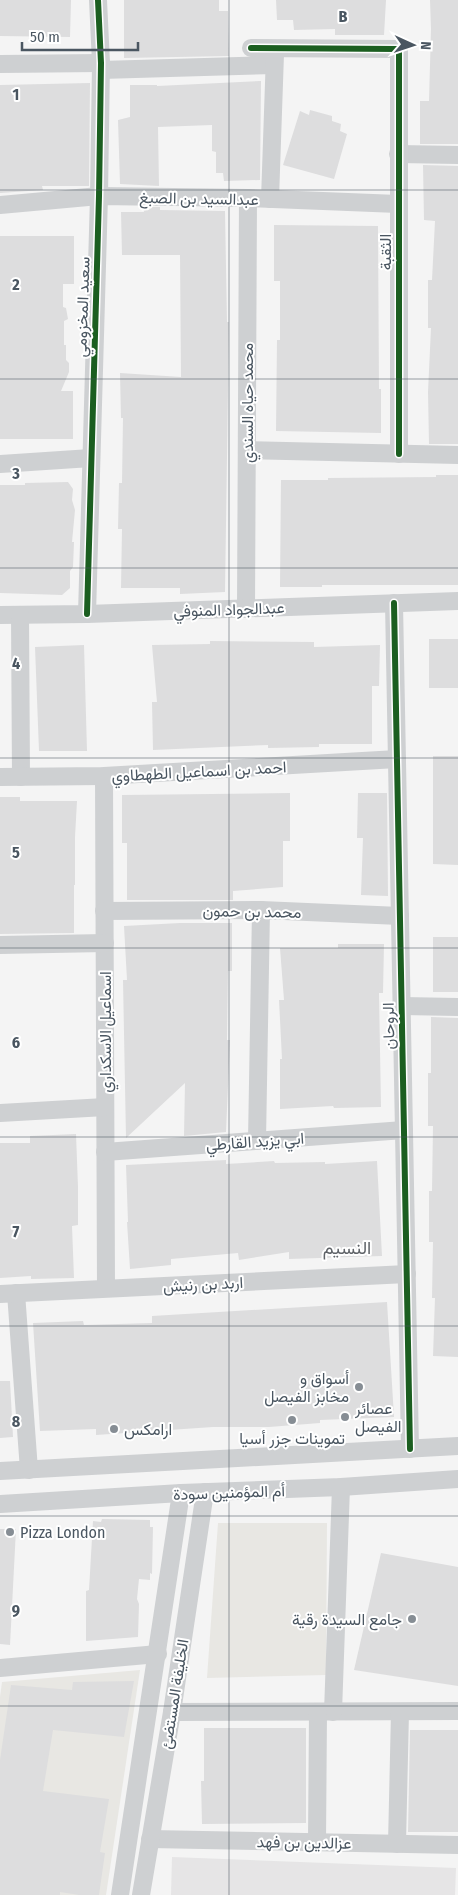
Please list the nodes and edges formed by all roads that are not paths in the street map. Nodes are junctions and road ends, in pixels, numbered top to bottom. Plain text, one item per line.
1 (98, 0) edge
2 (251, 48) dead end
3 (275, 57) junction
4 (0, 64) edge
5 (101, 67) junction
6 (398, 154) junction
7 (458, 155) edge
8 (99, 196) junction
9 (248, 198) junction
10 (270, 199) junction
11 (398, 204) junction
12 (0, 205) edge
13 (247, 450) junction
14 (400, 454) junction
15 (458, 456) edge
16 (91, 458) junction
17 (0, 464) edge
18 (458, 601) edge
19 (394, 603) junction
20 (246, 609) junction
21 (87, 614) junction
22 (0, 615) edge
23 (20, 615) junction
24 (397, 759) junction
25 (104, 776) junction
26 (0, 777) edge
27 (21, 777) junction
28 (261, 910) junction
29 (104, 911) junction
30 (400, 916) junction
31 (105, 944) junction
32 (0, 945) edge
33 (402, 1006) junction
34 (458, 1007) edge
35 (105, 1107) junction
36 (0, 1113) edge
37 (404, 1130) junction
38 (257, 1141) junction
39 (106, 1152) junction
40 (407, 1274) junction
41 (106, 1288) junction
42 (8, 1293) edge
43 (458, 1446) edge
44 (410, 1449) junction
45 (29, 1470) junction
46 (0, 1471) edge
47 (458, 1479) edge
48 (341, 1487) junction
49 (205, 1492) junction
50 (182, 1493) junction
51 (0, 1504) edge
52 (158, 1654) junction
53 (0, 1668) edge
54 (172, 1712) junction
55 (326, 1712) junction
56 (400, 1712) junction
57 (458, 1712) edge
58 (150, 1839) junction
59 (317, 1842) junction
60 (397, 1844) junction
61 (458, 1845) edge
62 (120, 1895) edge
63 (141, 1895) edge

1 - 5 street, سعيد المخزومي
2 - 3 street
3 - 5 street
3 - 6 street, الثقبة
3 - 10 street
4 - 5 street
5 - 8 street, سعيد المخزومي
6 - 7 street
6 - 11 street, الثقبة
8 - 9 street, عبدالسيد بن الصبغ
8 - 12 street, عبدالسيد بن الصبغ
8 - 16 street, سعيد المخزومي
9 - 10 street, عبدالسيد بن الصبغ
9 - 13 street, محمد حياه السندي
10 - 11 street, عبدالسيد بن الصبغ
11 - 14 street, الثقبة
13 - 14 street
13 - 20 street, محمد حياه السندي
14 - 15 street
16 - 17 street
16 - 21 street, سعيد المخزومي
18 - 19 street, عبدالجواد المنوفي
19 - 20 street, عبدالجواد المنوفي
19 - 24 street, الروحان
20 - 21 street, عبدالجواد المنوفي
21 - 23 street, عبدالجواد المنوفي
22 - 23 street, عبدالجواد المنوفي
23 - 27 street
24 - 25 street, احمد بن اسماعيل الطهطاوي
24 - 30 street, الروحان
25 - 27 street, احمد بن اسماعيل الطهطاوي
25 - 29 street, اسماعيل الاسكداري
26 - 27 street, احمد بن اسماعيل الطهطاوي
28 - 29 street, محمد بن حمون
28 - 30 street, محمد بن حمون
28 - 38 street
29 - 31 street, اسماعيل الاسكداري
30 - 33 street, الروحان
31 - 32 street
31 - 35 street, اسماعيل الاسكداري
33 - 34 street
33 - 37 street, الروحان
35 - 36 street
35 - 39 street, اسماعيل الاسكداري
37 - 38 street, ابي يزيد القارطي
37 - 40 street, الروحان
38 - 39 street, ابي يزيد القارطي
39 - 41 street, اسماعيل الاسكداري
40 - 41 street, اربد بن رنيش
40 - 44 street, الروحان
41 - 42 street, اربد بن رنيش
42 - 45 street
43 - 44 street, أم المؤمنين سودة
44 - 45 street, أم المؤمنين سودة
45 - 46 street, أم المؤمنين سودة
47 - 48 street, أم المؤمنين سودة
48 - 49 street, أم المؤمنين سودة
48 - 55 street
49 - 50 street, أم المؤمنين سودة
49 - 54 street, الخليفة المستضئ
50 - 51 street, أم المؤمنين سودة
50 - 52 street, الخليفة المستضئ
52 - 53 street
52 - 62 street, الخليفة المستضئ
54 - 55 street
54 - 58 street, الخليفة المستضئ
55 - 56 street
55 - 59 street
56 - 57 street
56 - 60 street
58 - 59 street, عزالدين بن فهد
58 - 63 street, الخليفة المستضئ
59 - 60 street, عزالدين بن فهد
60 - 61 street, عزالدين بن فهد

